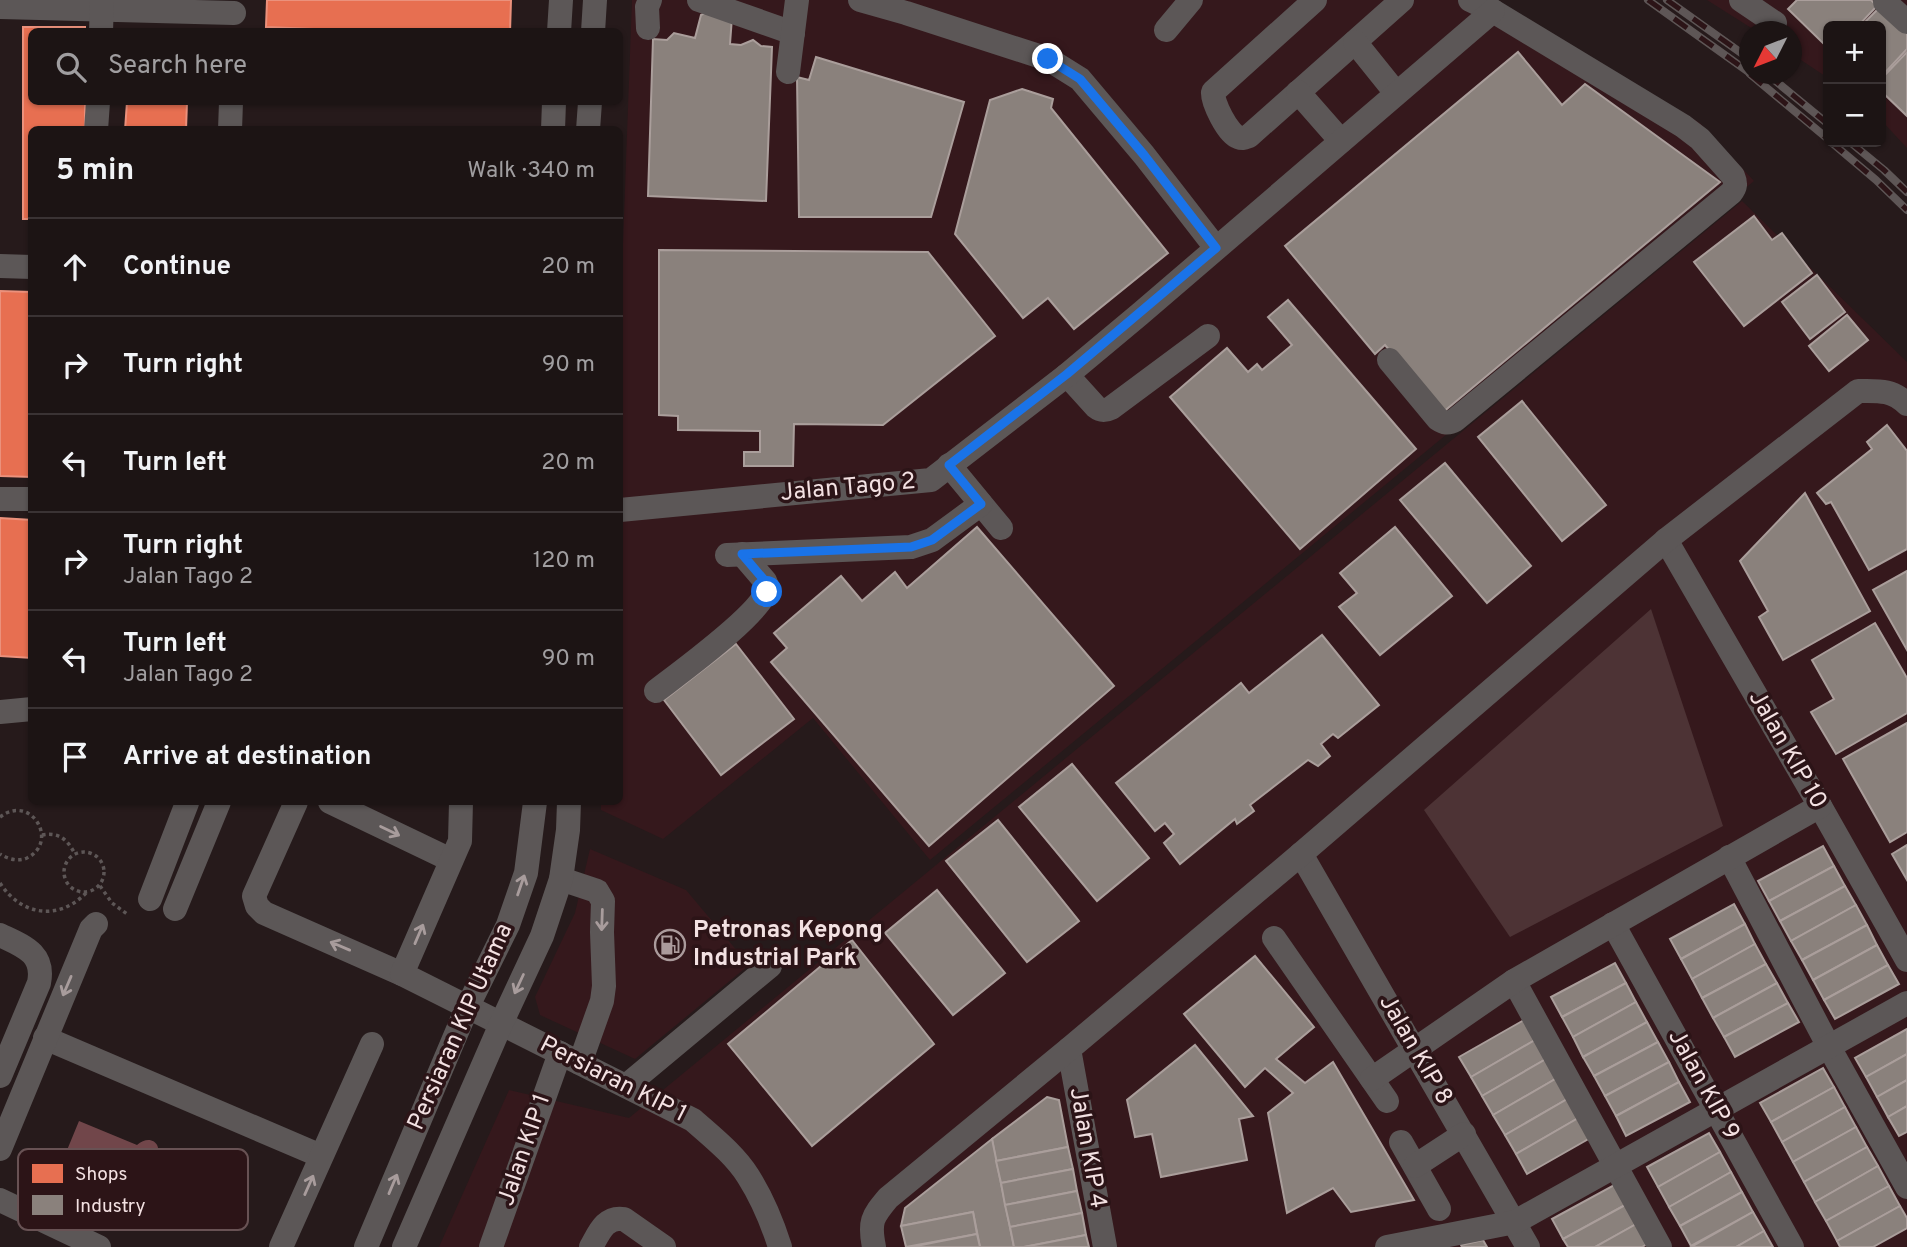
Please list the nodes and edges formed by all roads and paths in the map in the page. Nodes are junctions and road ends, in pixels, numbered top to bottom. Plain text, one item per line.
1 (561, 0) edge
2 (595, 0) edge
3 (650, 0) edge
4 (699, 0) edge
5 (797, 0) edge
6 (860, 0) edge
7 (1191, 0) edge
8 (1315, 0) edge
9 (1402, 0) edge
10 (1470, 0) edge
11 (1741, 0) edge
12 (1887, 0) edge
13 (907, 6) edge
14 (0, 7) edge
15 (1493, 11) junction
16 (102, 14) edge
17 (234, 15) edge
18 (1772, 21) edge
19 (1907, 22) edge
20 (559, 28) edge
21 (593, 28) edge
22 (648, 28) dead end
23 (1166, 30) dead end
24 (793, 33) junction
25 (1355, 42) junction
26 (788, 72) dead end
27 (1298, 92) junction
28 (1396, 93) junction
29 (98, 105) edge
30 (231, 105) edge
31 (554, 105) edge
32 (590, 105) edge
33 (96, 126) edge
34 (230, 126) edge
35 (553, 126) edge
36 (588, 126) edge
37 (1341, 141) junction
38 (1216, 248) junction
39 (0, 266) edge
40 (28, 267) edge
41 (1208, 336) dead end
42 (1389, 360) dead end
43 (1067, 374) junction
44 (1904, 401) edge
45 (949, 465) junction
46 (0, 499) edge
47 (28, 499) edge
48 (981, 504) junction
49 (623, 510) edge
50 (1001, 528) dead end
51 (1666, 540) junction
52 (656, 691) dead end
53 (28, 709) edge
54 (0, 712) edge
55 (186, 805) edge
56 (218, 805) edge
57 (295, 805) edge
58 (336, 805) edge
59 (461, 805) edge
60 (535, 805) edge
61 (569, 805) edge
62 (1820, 806) junction
63 (0, 817) edge
64 (42, 835) junction
65 (0, 853) edge
66 (1301, 853) junction
67 (75, 854) junction
68 (1729, 858) junction
69 (451, 860) junction
70 (561, 879) junction
71 (0, 883) edge
72 (100, 886) junction
73 (86, 893) junction
74 (150, 899) dead end
75 (175, 909) dead end
76 (127, 914) dead end
77 (96, 924) dead end
78 (1614, 924) junction
79 (0, 935) edge
80 (1274, 938) dead end
81 (1907, 960) edge
82 (770, 966) dead end
83 (402, 974) junction
84 (1514, 981) junction
85 (1907, 1003) edge
86 (467, 1008) junction
87 (501, 1024) junction
88 (45, 1038) junction
89 (372, 1044) dead end
90 (1829, 1047) junction
91 (1069, 1049) junction
92 (1415, 1050) junction
93 (570, 1058) junction
94 (0, 1076) edge
95 (1372, 1079) junction
96 (626, 1086) junction
97 (1387, 1101) dead end
98 (1716, 1110) junction
99 (1464, 1134) junction
100 (1401, 1142) dead end
101 (0, 1149) edge
102 (321, 1156) junction
103 (1415, 1166) junction
104 (1614, 1167) junction
105 (1907, 1187) edge
106 (0, 1200) edge
107 (18, 1209) edge
108 (1439, 1209) dead end
109 (1515, 1222) junction
110 (63, 1230) edge
111 (662, 1246) edge
112 (99, 1247) edge
113 (281, 1247) edge
114 (366, 1247) edge
115 (404, 1247) edge
116 (491, 1247) edge
117 (591, 1247) edge
118 (780, 1247) edge
119 (874, 1247) edge
120 (1105, 1247) edge
121 (1387, 1247) edge
122 (1528, 1247) edge
123 (1660, 1247) edge
124 (1792, 1247) edge

1 - 20 street
2 - 21 street
3 - 22 street
4 - 24 street
5 - 24 street
6 - 13 street
7 - 23 street
8 - 27 street
9 - 25 street
10 - 15 street
11 - 18 street
12 - 19 street
13 - 38 street
14 - 16 street
15 - 28 street, Jalan Tago 2
15 - 42 street
16 - 17 street
24 - 26 street
25 - 27 street
25 - 28 street
27 - 37 street
28 - 37 street, Jalan Tago 2
29 - 33 street
30 - 34 street
31 - 35 street
32 - 36 street
37 - 38 street, Jalan Tago 2
38 - 43 street, Jalan Tago 2
39 - 40 street
41 - 43 street
43 - 45 street, Jalan Tago 2
44 - 51 street
45 - 48 street
45 - 49 street, Jalan Tago 2
46 - 47 street
48 - 50 street
48 - 52 street
51 - 62 street, Jalan KIP 10
51 - 66 street
53 - 54 street
55 - 74 street
56 - 75 street
83 -> 57 street, Persiaran KIP 1
58 -> 69 street
59 - 69 street
86 -> 60 street, Persiaran KIP Utama
61 - 70 street, Persiaran KIP Utama
62 - 68 street
62 - 81 street, Jalan KIP 10
63 - 64 path
64 - 65 path
64 - 67 path
66 - 91 street
66 - 92 street, Jalan KIP 8
67 - 72 path
67 - 73 path
68 - 78 street
68 - 90 street
83 -> 69 street
70 -> 87 street, Persiaran KIP Utama
70 -> 93 street, Jalan KIP 1
71 - 73 path
72 - 73 path
72 - 76 path
77 -> 88 street
78 - 84 street
78 - 98 street, Jalan KIP 9
79 - 94 street
80 - 95 street
82 - 96 street
83 - 86 street, Persiaran KIP 1
84 - 92 street
84 - 104 street
85 - 90 street
86 - 87 street, Persiaran KIP 1
114 -> 86 street, Persiaran KIP Utama
87 - 93 street, Persiaran KIP 1
87 - 115 street, Persiaran KIP Utama
88 - 101 street
88 - 102 street
89 - 102 street
90 - 98 street
90 - 105 street
91 - 119 street
91 - 120 street, Jalan KIP 4
92 - 95 street
92 - 99 street, Jalan KIP 8
93 - 96 street, Persiaran KIP 1
93 - 116 street, Jalan KIP 1
95 - 97 street
96 - 118 street, Persiaran KIP 1
98 - 104 street
98 - 124 street, Jalan KIP 9
99 - 103 street
99 - 109 street, Jalan KIP 8
100 - 103 street
113 -> 102 street
103 - 108 street
104 - 109 street
104 - 123 street
106 - 107 street
109 - 121 street
109 - 122 street, Jalan KIP 8
110 - 112 street
111 - 117 street

